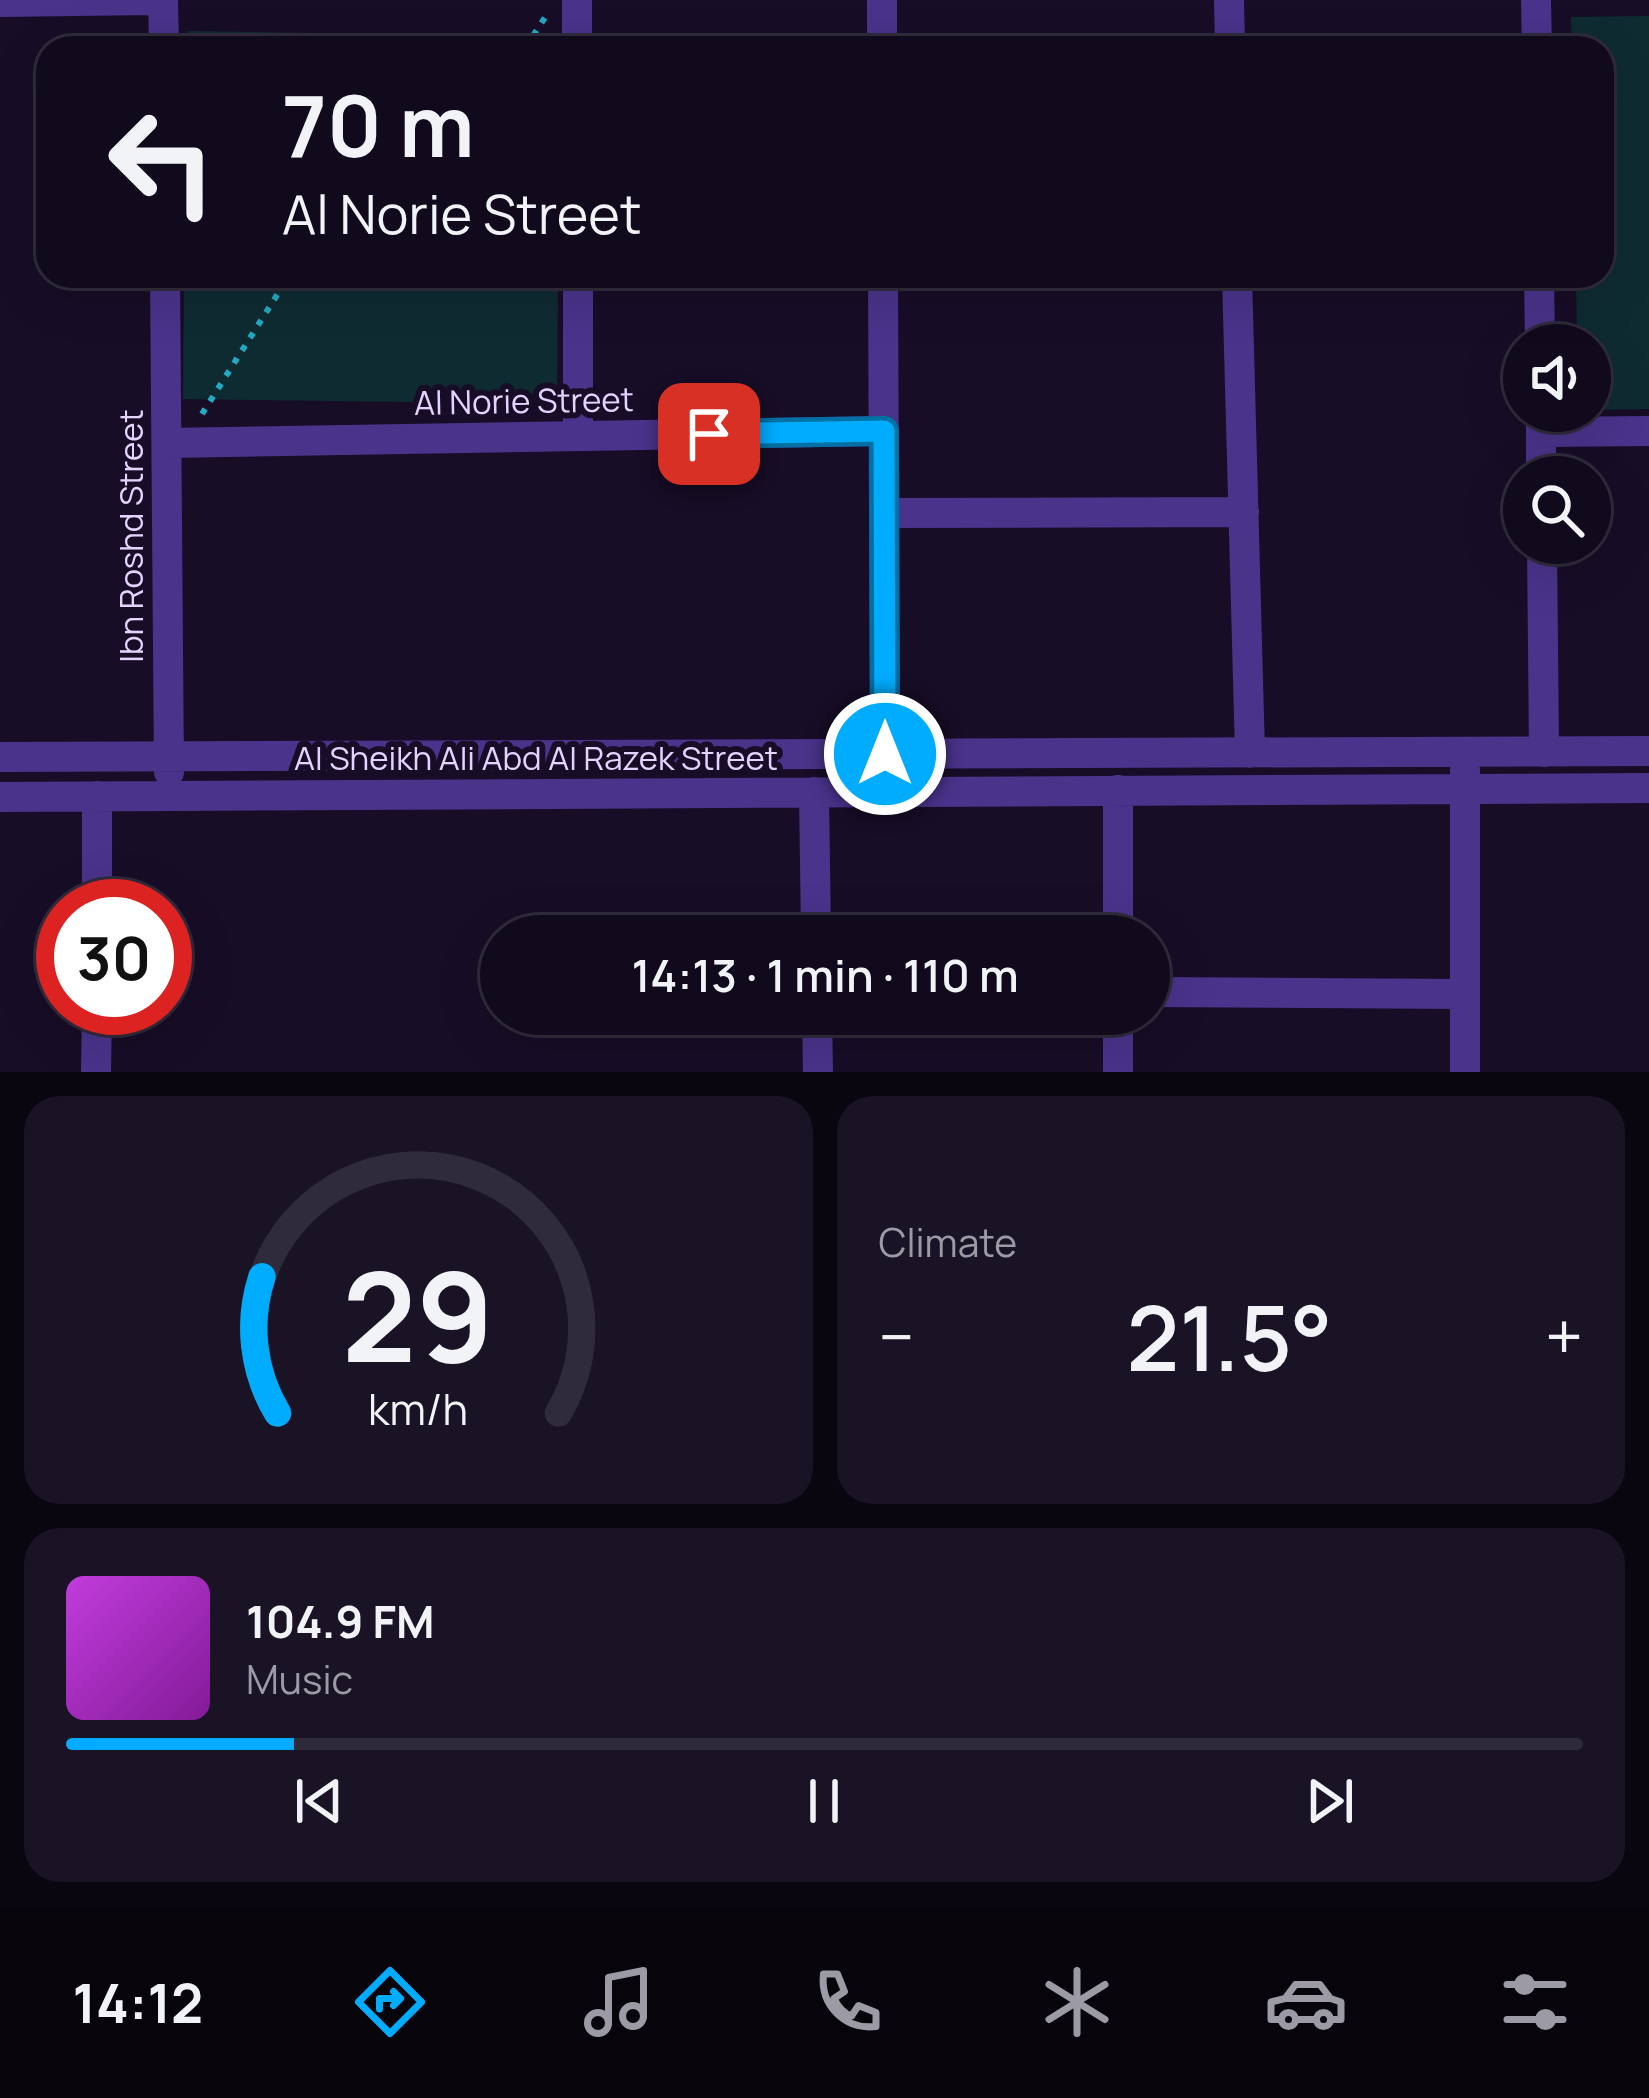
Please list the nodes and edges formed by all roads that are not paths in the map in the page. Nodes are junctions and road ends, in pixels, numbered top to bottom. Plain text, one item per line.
1 (152, 0) edge
2 (163, 0) edge
3 (577, 0) edge
4 (882, 0) edge
5 (1229, 0) edge
6 (1536, 0) edge
7 (0, 2) edge
8 (164, 36) edge
9 (577, 36) edge
10 (882, 36) edge
11 (1230, 36) edge
12 (1537, 36) edge
13 (166, 288) edge
14 (578, 288) edge
15 (883, 288) edge
16 (1237, 288) edge
17 (1539, 288) edge
18 (1540, 324) edge
19 (1611, 427) edge
20 (884, 431) junction
21 (1649, 431) edge
22 (578, 436) junction
23 (175, 442) junction
24 (1244, 512) junction
25 (884, 513) junction
26 (1542, 564) edge
27 (1649, 751) edge
28 (1466, 752) junction
29 (1544, 752) junction
30 (1250, 753) junction
31 (885, 754) junction
32 (0, 757) edge
33 (169, 757) junction
34 (1649, 788) edge
35 (1465, 789) junction
36 (1118, 790) junction
37 (814, 792) junction
38 (0, 796) edge
39 (97, 796) junction
40 (169, 796) junction
41 (97, 879) edge
42 (816, 915) edge
43 (1118, 915) edge
44 (1170, 992) edge
45 (1465, 994) junction
46 (97, 1035) edge
47 (817, 1035) edge
48 (1118, 1035) edge
49 (96, 1072) edge
50 (818, 1072) edge
51 (1118, 1072) edge
52 (1465, 1072) edge

1 - 7 street
2 - 8 street
3 - 9 street
4 - 10 street
5 - 11 street
6 - 12 street
13 - 23 street, Ibn Roshd Street
14 - 22 street
15 - 20 street
16 - 24 street
17 - 18 street
19 - 21 street
20 - 22 street, Al Norie Street
20 - 25 street
22 - 23 street, Al Norie Street
23 - 33 street, Ibn Roshd Street
24 - 25 street
24 - 30 street
25 - 31 street
26 - 29 street
27 - 29 street, Al Sheikh Ali Abd Al Razek Street
28 - 29 street, Al Sheikh Ali Abd Al Razek Street
28 - 30 street, Al Sheikh Ali Abd Al Razek Street
28 - 35 street
30 - 31 street, Al Sheikh Ali Abd Al Razek Street
31 - 33 street, Al Sheikh Ali Abd Al Razek Street
32 - 33 street, Al Sheikh Ali Abd Al Razek Street
33 - 40 street, Ibn Roshd Street
34 - 35 street, Al Sheikh Ali Abd Al Razek Street
35 - 36 street, Al Sheikh Ali Abd Al Razek Street
35 - 45 street
36 - 37 street, Al Sheikh Ali Abd Al Razek Street
36 - 43 street
37 - 40 street, Al Sheikh Ali Abd Al Razek Street
37 - 42 street
38 - 39 street, Al Sheikh Ali Abd Al Razek Street
39 - 40 street, Al Sheikh Ali Abd Al Razek Street
39 - 41 street
44 - 45 street
45 - 52 street
46 - 49 street
47 - 50 street
48 - 51 street

